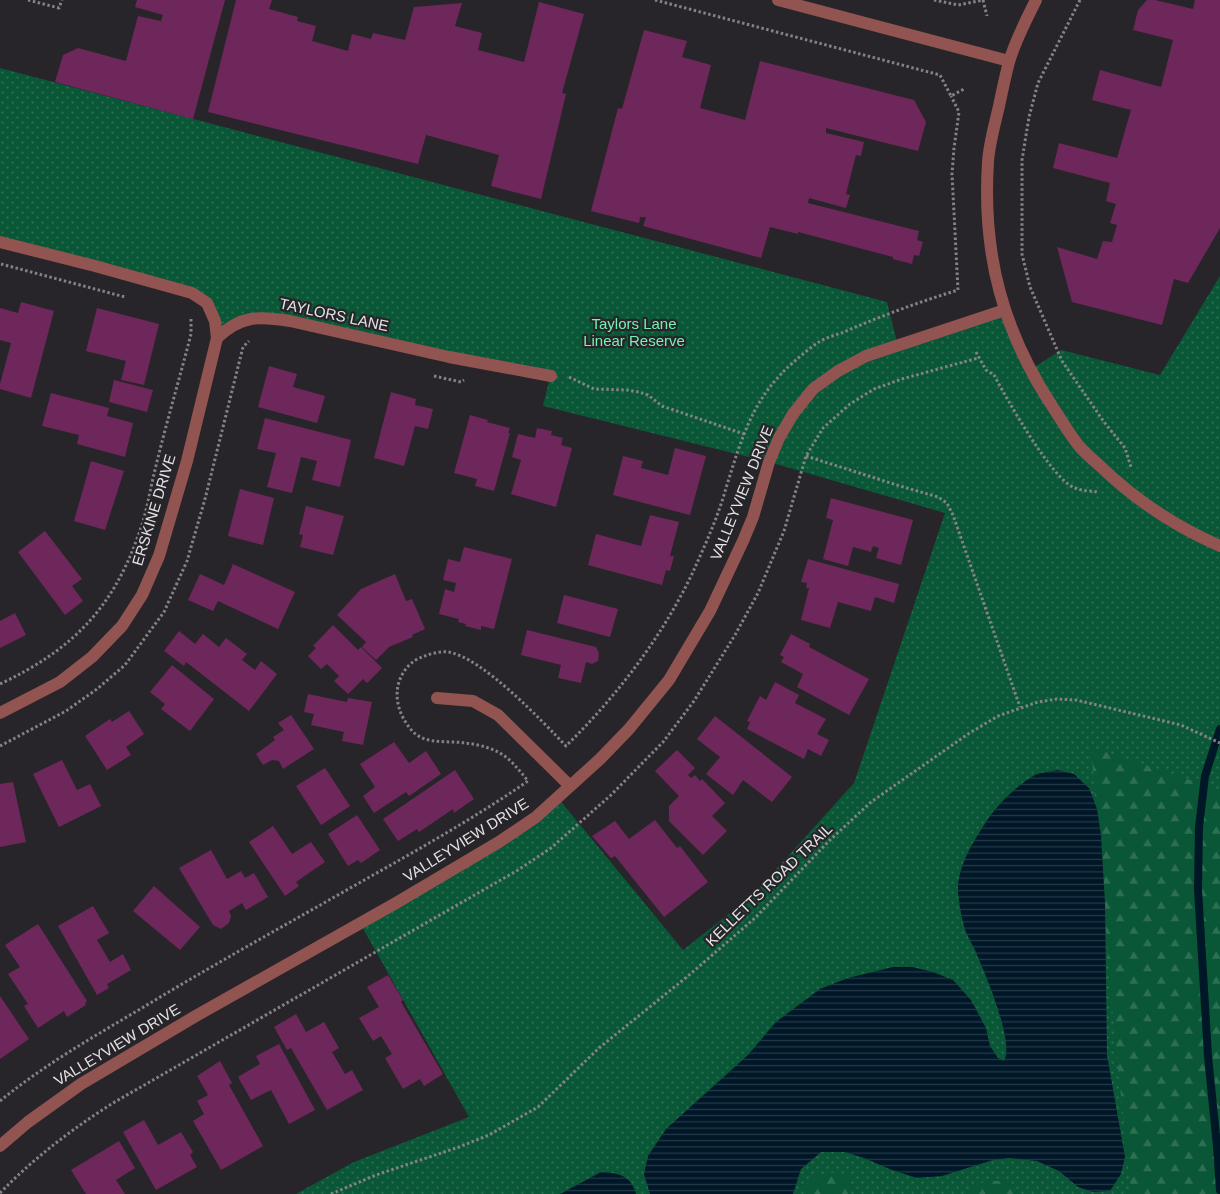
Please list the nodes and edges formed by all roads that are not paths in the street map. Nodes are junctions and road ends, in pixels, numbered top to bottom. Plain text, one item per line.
1 (778, 0) edge
2 (1036, 0) edge
3 (1009, 61) junction
4 (0, 242) edge
5 (1005, 310) junction
6 (217, 338) junction
7 (551, 376) road end
8 (1220, 546) edge
9 (437, 698) dead end
10 (0, 713) edge
11 (570, 786) junction
12 (0, 1146) edge

1 - 3 street
2 - 3 street
3 - 5 street
4 - 6 street
5 - 8 street
5 - 11 street, VALLEYVIEW DRIVE
6 - 7 street, TAYLORS LANE
6 - 10 street, ERSKINE DRIVE
9 - 11 street
11 - 12 street, VALLEYVIEW DRIVE

